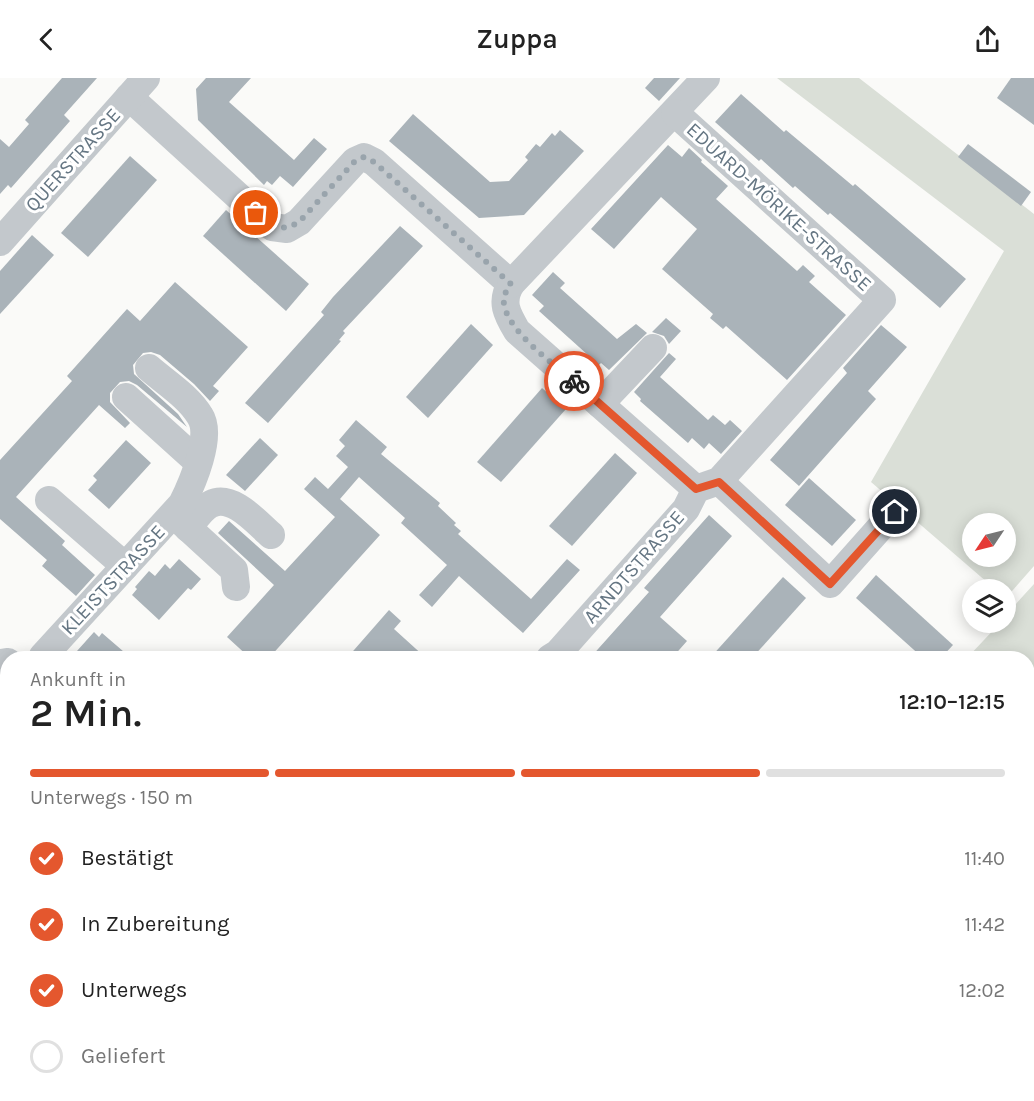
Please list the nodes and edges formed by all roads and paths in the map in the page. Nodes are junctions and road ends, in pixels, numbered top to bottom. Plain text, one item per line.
1 (706, 78) edge
2 (137, 87) edge
3 (675, 113) junction
4 (0, 242) edge
5 (511, 284) junction
6 (882, 300) joint
7 (653, 348) dead end
8 (149, 368) dead end
9 (126, 397) dead end
10 (600, 404) junction
11 (198, 462) junction
12 (708, 485) junction
13 (49, 500) dead end
14 (895, 512) dead end
15 (181, 516) junction
16 (271, 536) dead end
17 (125, 566) junction
18 (236, 588) dead end
19 (46, 651) edge
20 (562, 651) edge

1 - 3 street, EDUARD-MÖRIKE-STRASSE
2 - 4 street, QUERSTRASSE
2 - 5 street
3 - 5 street, EDUARD-MÖRIKE-STRASSE
3 - 6 street, EDUARD-MÖRIKE-STRASSE
5 - 10 street
6 - 12 street, ARNDTSTRASSE
7 - 10 street
8 - 11 street
9 - 11 street
10 - 12 street
11 - 15 street
12 - 14 street
12 - 20 street, ARNDTSTRASSE
13 - 17 street
15 - 16 street, KLEISTSTRASSE
15 - 17 street, KLEISTSTRASSE
15 - 18 street
17 - 19 street, KLEISTSTRASSE

